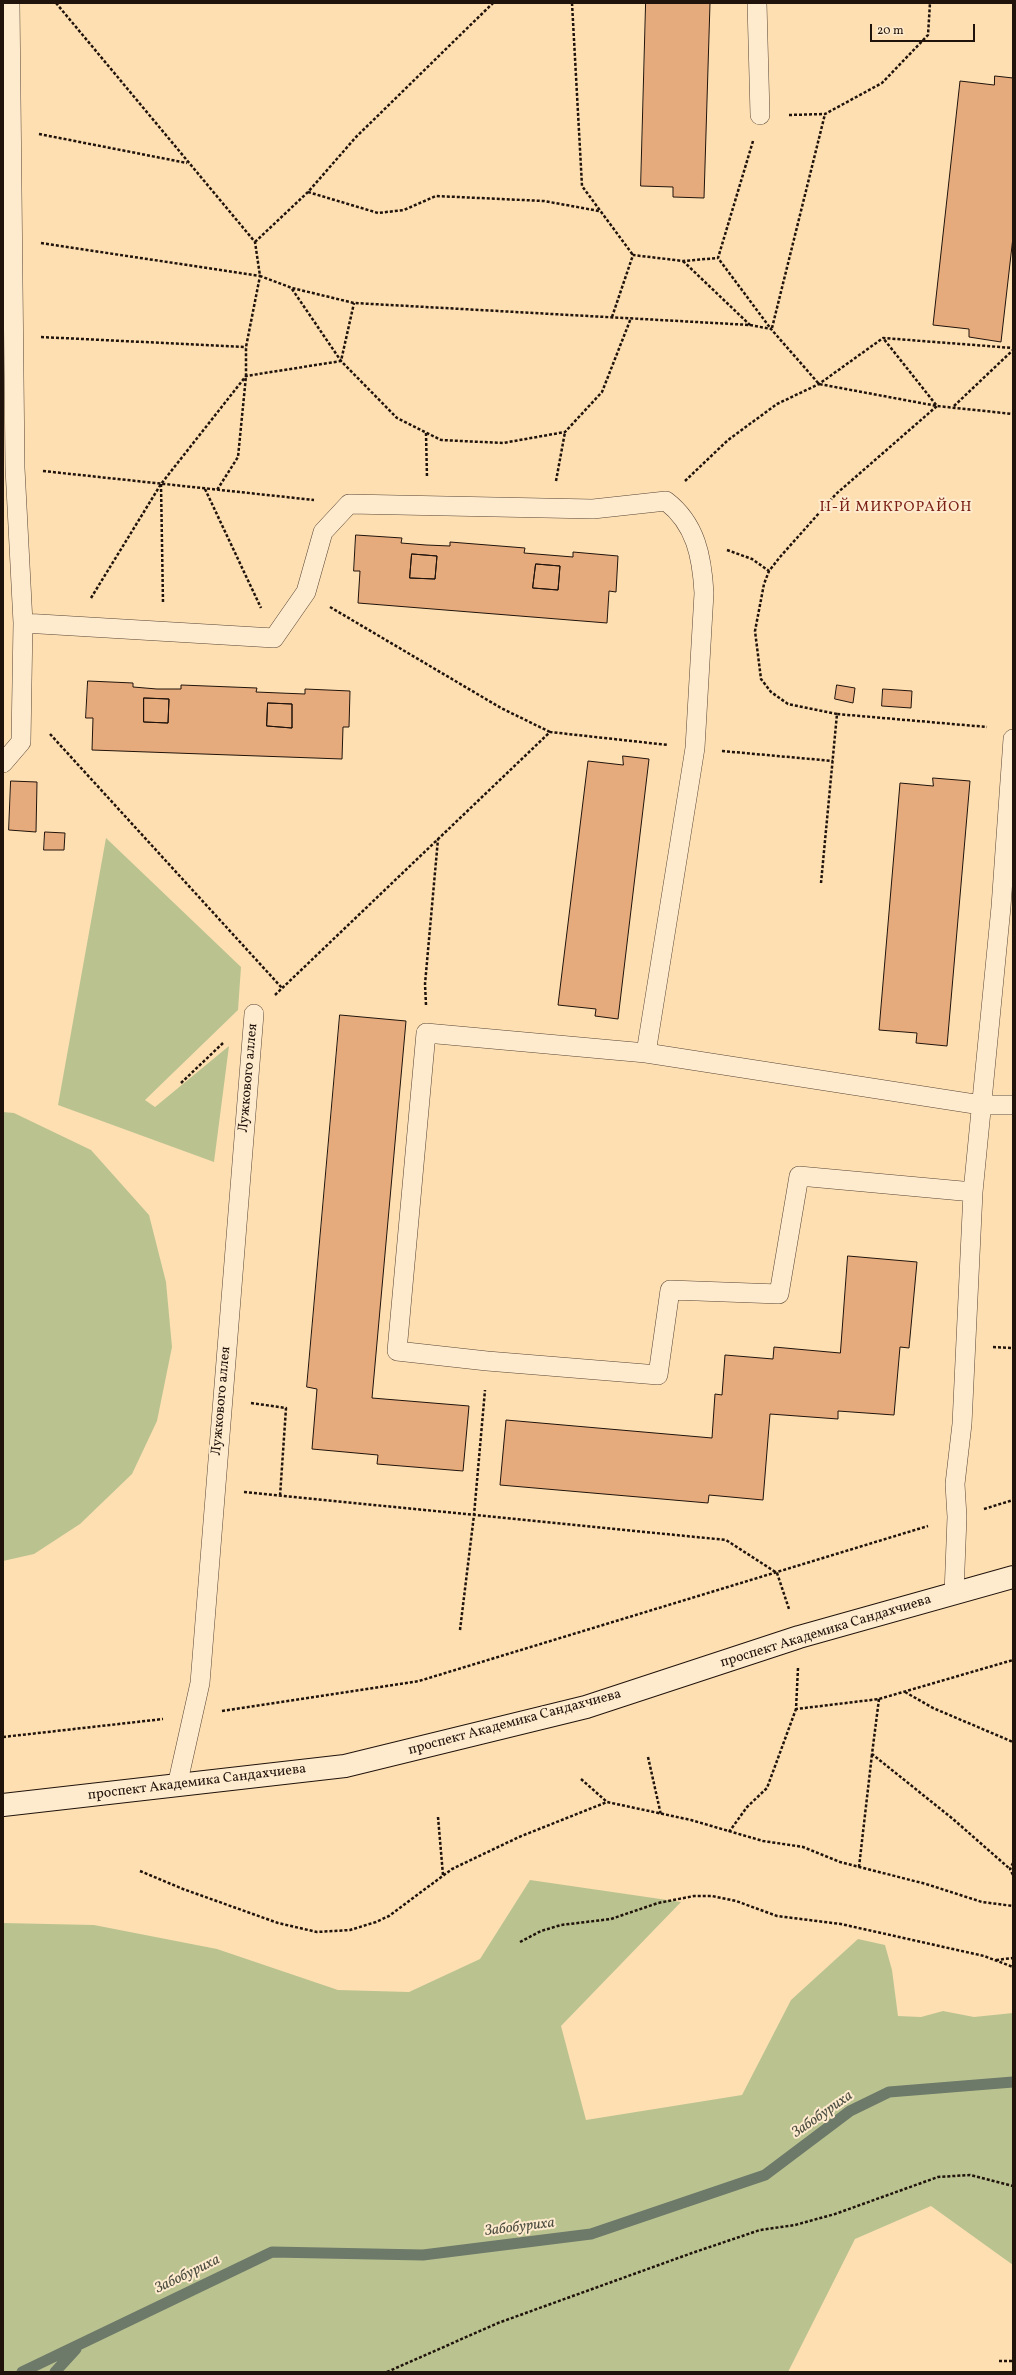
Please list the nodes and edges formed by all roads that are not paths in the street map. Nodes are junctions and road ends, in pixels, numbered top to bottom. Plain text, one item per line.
1 (10, 3) edge
2 (757, 3) edge
3 (760, 116) road end
4 (23, 623) junction
5 (1013, 739) edge
6 (3, 763) edge
7 (1007, 908) edge
8 (254, 1014) road end
9 (646, 1053) junction
10 (981, 1105) junction
11 (1013, 1105) edge
12 (973, 1192) junction
13 (1013, 1577) edge
14 (954, 1594) junction
15 (177, 1786) junction
16 (3, 1805) edge

1 - 4 lane
2 - 3 lane
4 - 6 lane
4 - 9 lane
5 - 7 lane
7 - 10 lane
8 - 15 lane, Лужкового аллея
9 - 10 lane
9 - 12 lane
10 - 11 lane
10 - 12 lane
12 - 14 lane
13 - 14 main road, проспект Академика Сандахчиева
14 - 15 main road, проспект Академика Сандахчиева
15 - 16 main road, проспект Академика Сандахчиева

